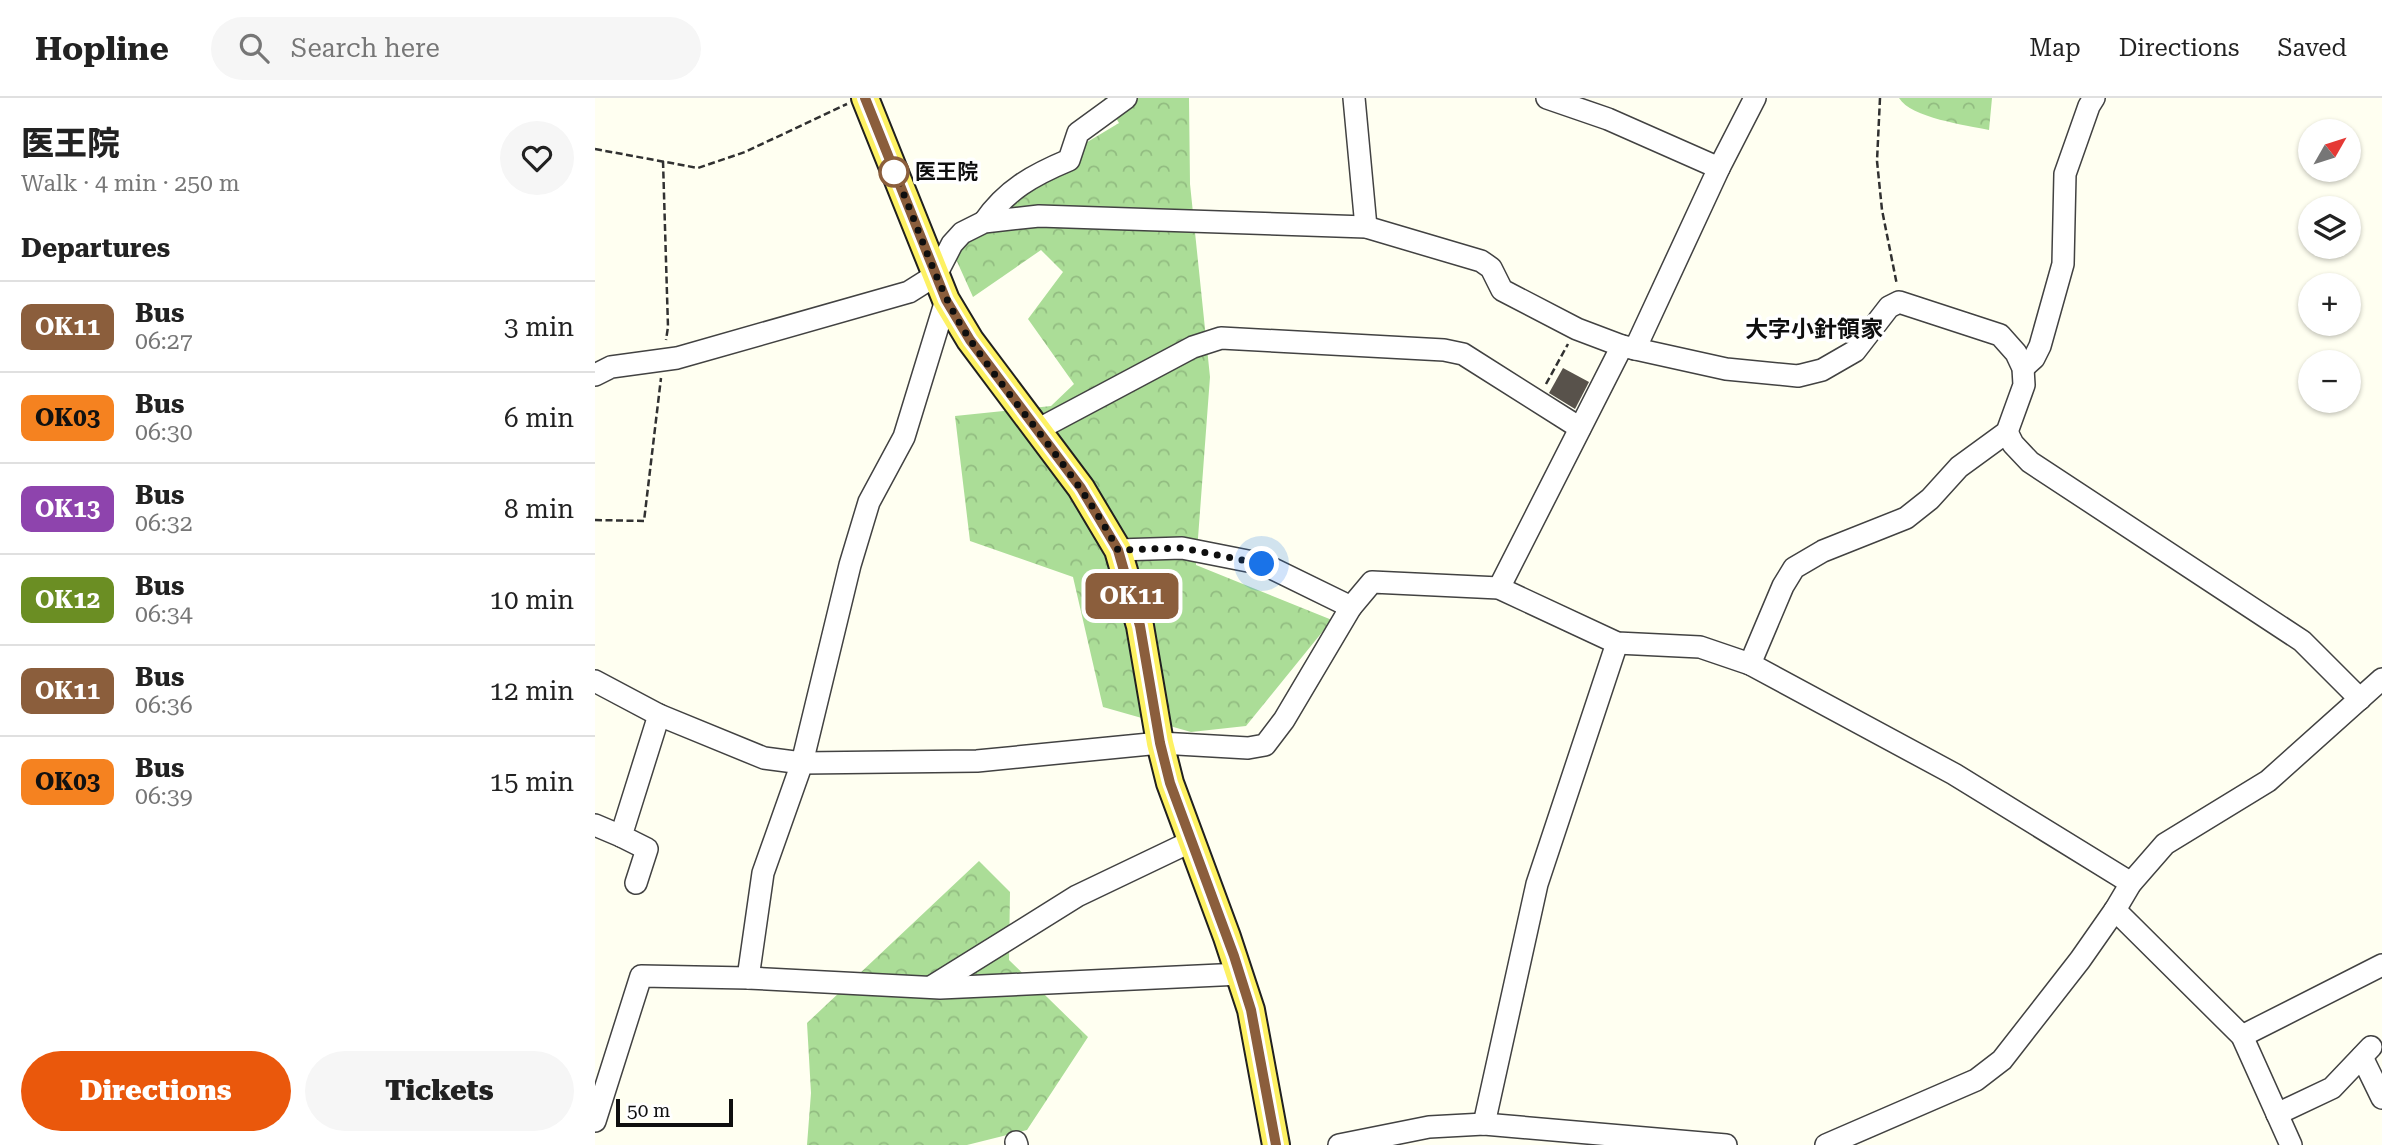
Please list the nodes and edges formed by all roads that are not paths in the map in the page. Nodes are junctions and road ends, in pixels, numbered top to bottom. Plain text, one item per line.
1 (1126, 98) edge
2 (1354, 98) edge
3 (1547, 98) edge
4 (1755, 98) edge
5 (2094, 98) edge
6 (856, 101) edge
7 (1719, 168) junction
8 (984, 222) junction
9 (1366, 227) junction
10 (936, 275) junction
11 (946, 300) junction
12 (1629, 347) junction
13 (2023, 368) junction
14 (595, 375) edge
15 (1580, 428) junction
16 (1037, 430) junction
17 (2007, 432) junction
18 (1118, 550) junction
19 (1499, 589) junction
20 (1351, 607) junction
21 (1617, 643) junction
22 (1750, 664) junction
23 (2382, 679) edge
24 (595, 681) edge
25 (2360, 699) junction
26 (659, 715) junction
27 (1160, 743) junction
28 (802, 762) junction
29 (595, 825) edge
30 (621, 836) junction
31 (1190, 842) junction
32 (636, 883) dead end
33 (2131, 883) junction
34 (2115, 910) junction
35 (2382, 965) edge
36 (1241, 974) junction
37 (748, 978) junction
38 (931, 987) junction
39 (2242, 1036) junction
40 (2382, 1098) edge
41 (2277, 1114) junction
42 (595, 1121) edge
43 (1484, 1124) junction
44 (1869, 1136) edge
45 (1276, 1145) edge
46 (1339, 1145) edge
47 (1726, 1145) edge
48 (1826, 1145) edge
49 (2291, 1145) edge

1 - 8 street
2 - 9 street
3 - 7 street
4 - 7 street
5 - 13 street
6 - 10 main road
7 - 12 street
8 - 9 street
8 - 10 street
9 - 12 street
10 - 11 main road
10 - 14 street
11 - 16 main road
11 - 28 street
12 - 13 street
12 - 15 street
13 - 17 street
15 - 16 street
15 - 19 street
16 - 18 main road
17 - 22 street
17 - 25 street
18 - 20 street
18 - 27 main road
19 - 20 street
19 - 21 street
20 - 27 street
21 - 22 street
21 - 43 street
22 - 33 street
23 - 25 street
24 - 26 street
25 - 33 street
26 - 28 street
26 - 30 street
27 - 28 street
27 - 31 main road
28 - 37 street
29 - 30 street
30 - 32 street
31 - 36 main road
31 - 38 street
33 - 34 street
34 - 39 street
34 - 44 street
35 - 39 street
36 - 38 street
36 - 45 main road
37 - 38 street
37 - 42 street
39 - 41 street
40 - 41 street
41 - 49 street
43 - 46 street
43 - 47 street
44 - 48 street

